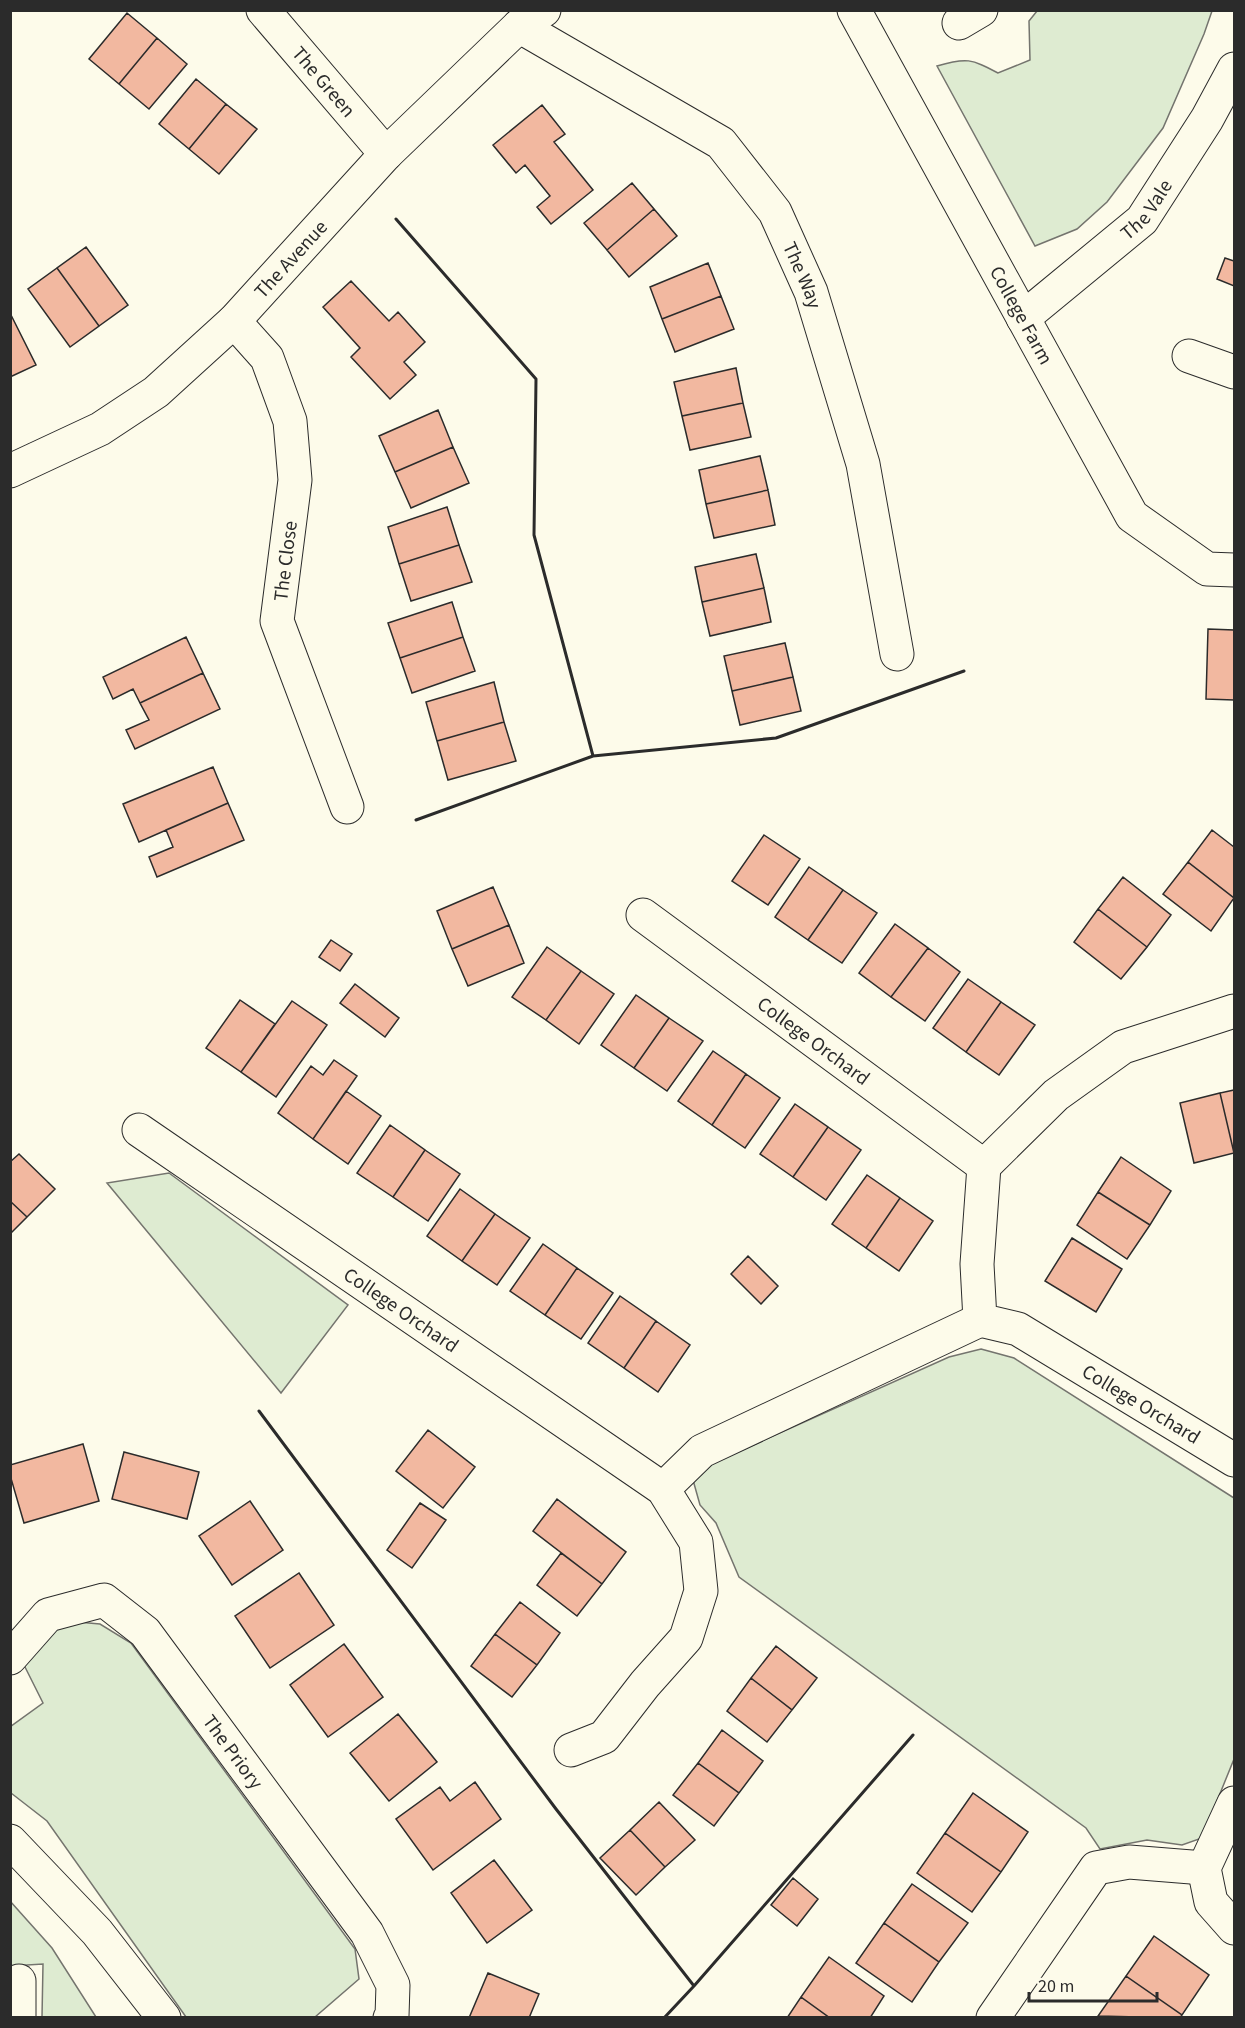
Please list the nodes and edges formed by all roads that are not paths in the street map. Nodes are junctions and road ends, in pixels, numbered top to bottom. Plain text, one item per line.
1 (854, 10) edge
2 (281, 17) edge
3 (531, 18) edge
4 (1234, 69) edge
5 (386, 154) junction
6 (1023, 318) junction
7 (234, 321) junction
8 (1188, 356) dead end
9 (1234, 372) edge
10 (10, 471) edge
11 (1234, 570) edge
12 (897, 654) dead end
13 (347, 807) dead end
14 (643, 915) dead end
15 (1234, 1011) edge
16 (139, 1130) dead end
17 (984, 1166) junction
18 (980, 1320) junction
19 (1234, 1460) edge
20 (663, 1489) junction
21 (10, 1658) edge
22 (571, 1750) dead end
23 (1234, 1803) edge
24 (10, 1841) edge
25 (1204, 1868) junction
26 (1234, 1928) edge
27 (19, 1981) dead end
28 (19, 2018) edge
29 (164, 2018) edge
30 (390, 2018) edge
31 (993, 2018) edge

1 - 6 street, College Farm
2 - 5 street, The Green
3 - 5 street, The Avenue
3 - 12 street, The Way
4 - 6 street, The Vale
5 - 7 street, The Avenue
6 - 11 street, College Farm
7 - 10 street, The Avenue
7 - 13 street, The Close
8 - 9 street
14 - 17 street, College Orchard
15 - 17 street
16 - 20 street, College Orchard
17 - 18 street
18 - 19 street, College Orchard
18 - 20 street
20 - 22 street, College Orchard
21 - 30 street, The Priory
23 - 25 street
24 - 29 street
25 - 26 street
25 - 31 street
27 - 28 street

